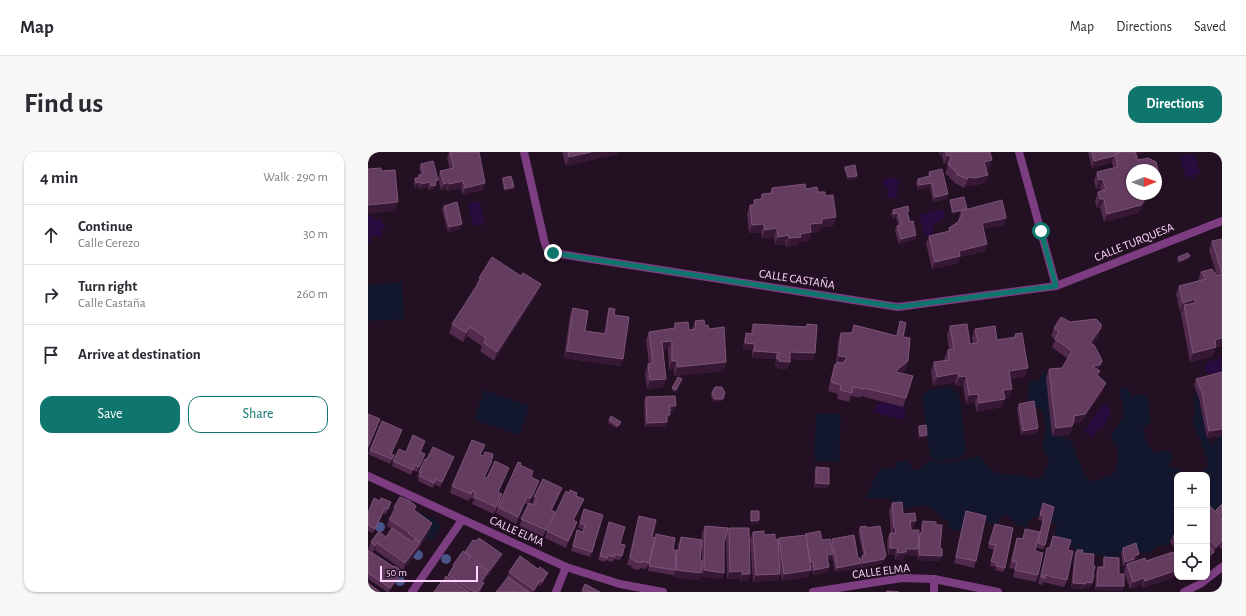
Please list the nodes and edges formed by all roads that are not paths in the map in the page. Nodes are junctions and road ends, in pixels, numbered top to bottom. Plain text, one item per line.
1 (524, 152) edge
2 (1019, 152) edge
3 (1222, 221) edge
4 (1056, 286) junction
5 (368, 476) edge
6 (462, 520) junction
7 (566, 566) junction
8 (1222, 567) edge
9 (934, 579) junction
10 (412, 592) edge
11 (556, 592) edge
12 (662, 592) edge
13 (813, 592) edge
14 (934, 592) edge
15 (998, 592) edge
16 (1184, 592) edge

1 - 4 street, CALLE CASTAÑA
2 - 4 street
3 - 4 street, CALLE TURQUESA
5 - 6 street, CALLE ELMA
6 - 7 street, CALLE ELMA
6 - 10 street
7 - 11 street
7 - 12 street, CALLE ELMA
8 - 16 street
9 - 13 street, CALLE ELMA
9 - 14 street
9 - 15 street, CALLE ELMA

